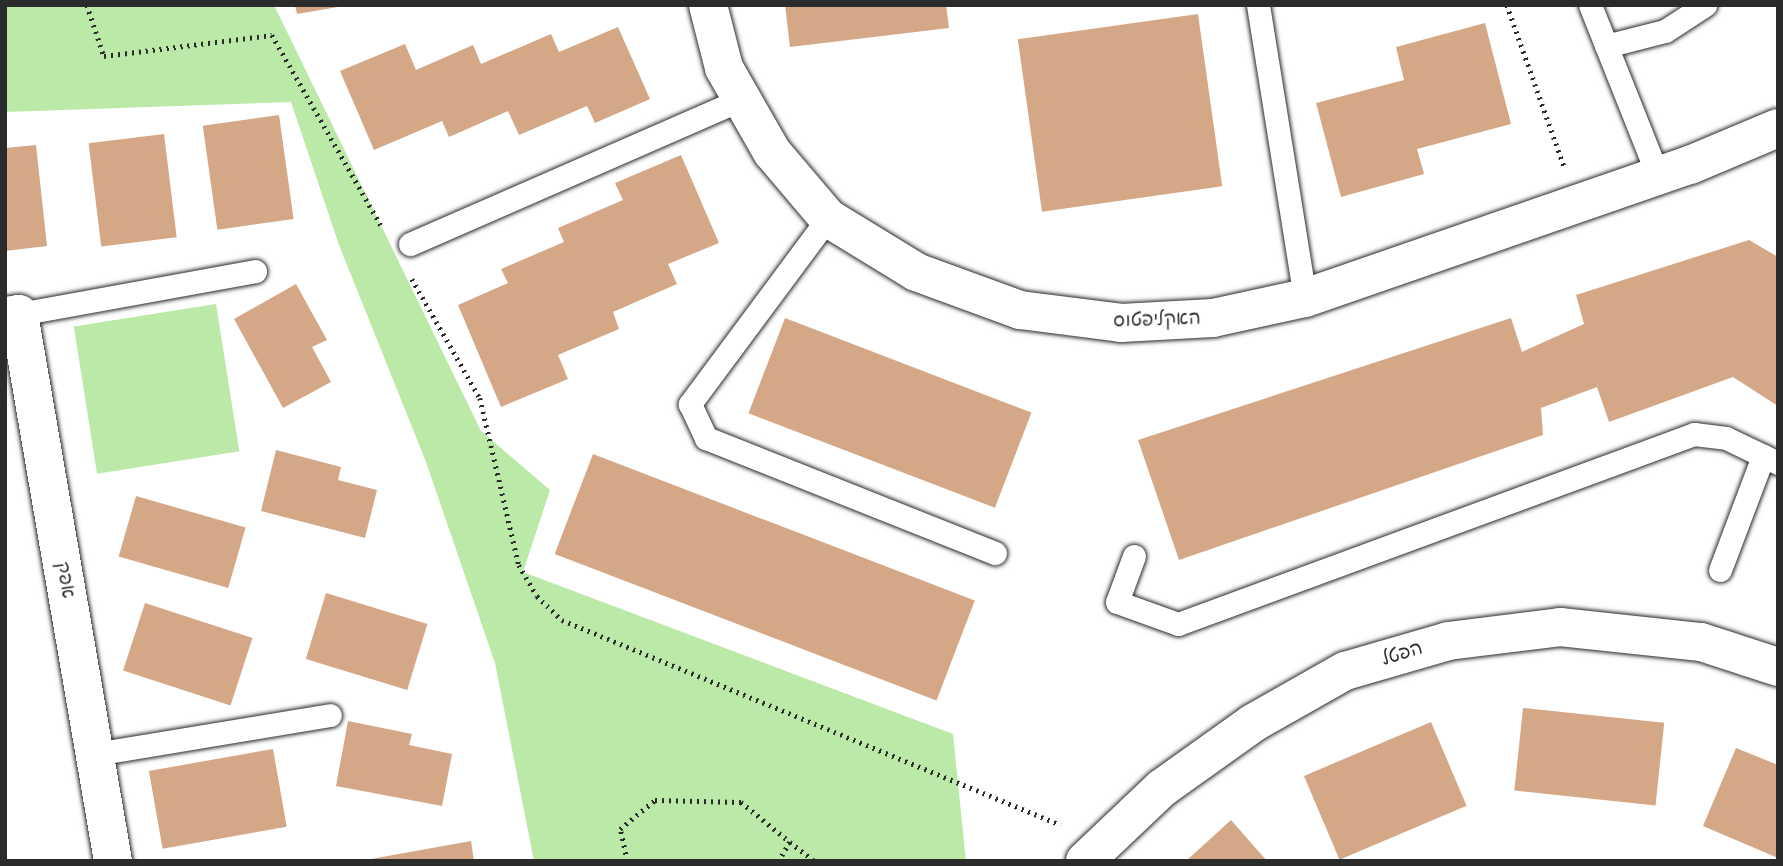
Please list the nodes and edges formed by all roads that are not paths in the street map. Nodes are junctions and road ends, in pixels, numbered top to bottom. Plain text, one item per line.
1 (708, 5) edge
2 (1258, 5) edge
3 (1590, 5) edge
4 (1705, 5) edge
5 (1606, 46) junction
6 (742, 99) junction
7 (1778, 128) edge
8 (1778, 155) edge
9 (1674, 170) junction
10 (828, 218) junction
11 (410, 244) dead end
12 (255, 271) dead end
13 (1305, 298) junction
14 (12, 315) edge
15 (1770, 459) edge
16 (995, 553) dead end
17 (1134, 556) dead end
18 (1720, 570) dead end
19 (1778, 667) edge
20 (330, 715) dead end
21 (95, 754) junction
22 (1092, 851) edge
23 (113, 861) edge

1 - 6 street, האקליפטוס
2 - 13 lane
3 - 5 lane
4 - 5 lane
5 - 9 lane
6 - 10 street, האקליפטוס
6 - 11 lane
7 - 9 street, האקליפטוס
8 - 9 street, האקליפטוס
9 - 13 street, האקליפטוס
10 - 13 street, האקליפטוס
10 - 16 lane
12 - 14 lane
14 - 21 street, אפק
15 - 17 lane
15 - 18 lane
19 - 22 street, הפטל
20 - 21 lane
21 - 23 street, אפק

